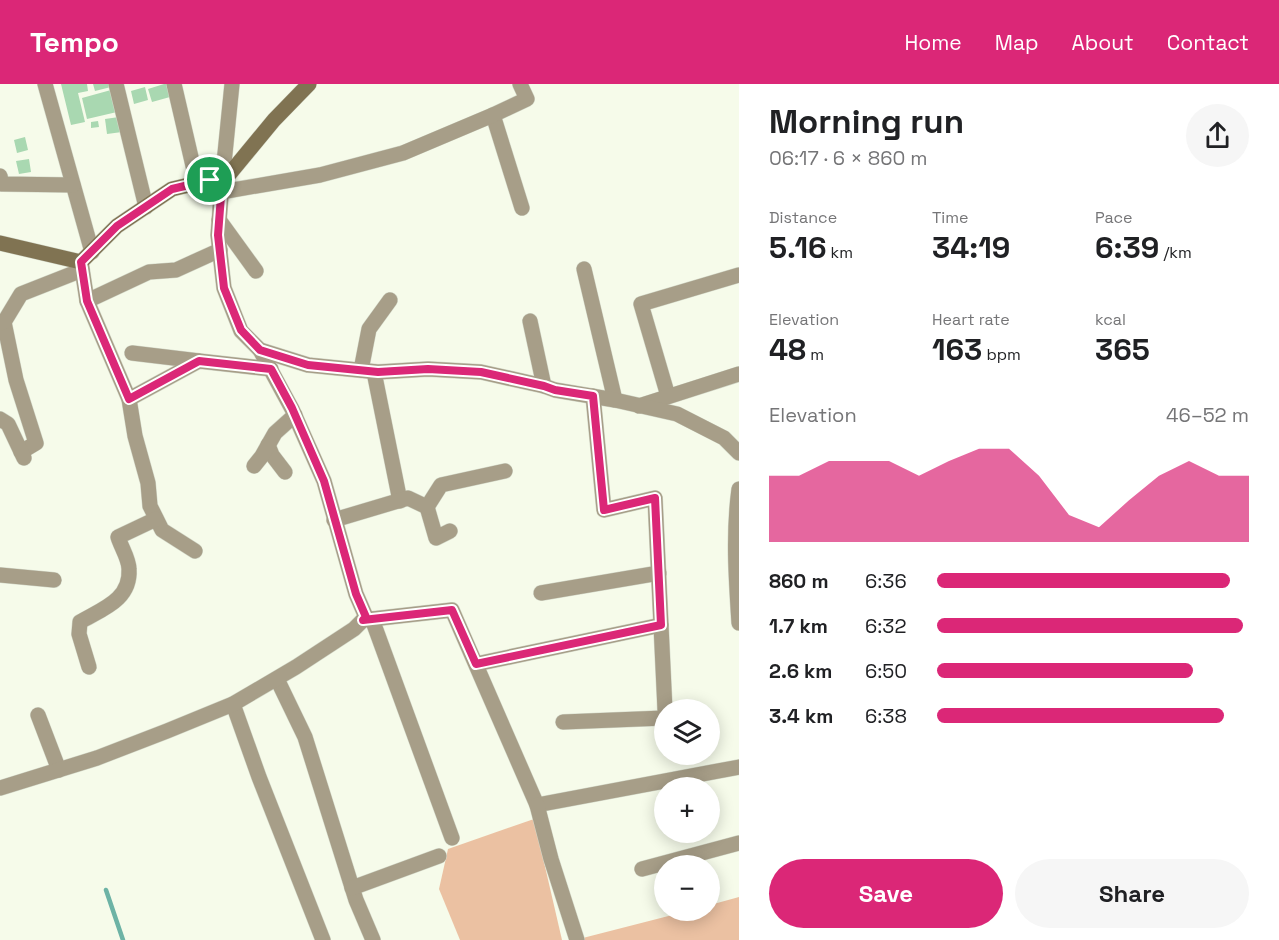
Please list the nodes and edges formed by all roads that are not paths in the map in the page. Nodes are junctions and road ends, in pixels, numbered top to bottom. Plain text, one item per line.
1 (45, 84) edge
2 (116, 84) edge
3 (174, 84) edge
4 (232, 84) edge
5 (309, 84) edge
6 (520, 84) edge
7 (493, 115) junction
8 (0, 176) edge
9 (197, 183) junction
10 (73, 185) junction
11 (221, 188) junction
12 (146, 207) junction
13 (522, 208) dead end
14 (219, 220) junction
15 (0, 243) edge
16 (220, 250) junction
17 (85, 262) junction
18 (584, 269) dead end
19 (256, 271) dead end
20 (739, 275) edge
21 (390, 300) dead end
22 (87, 301) junction
23 (530, 321) dead end
24 (2, 323) edge
25 (260, 350) junction
26 (132, 353) dead end
27 (199, 361) junction
28 (271, 369) junction
29 (367, 371) junction
30 (739, 374) edge
31 (544, 386) junction
32 (593, 396) junction
33 (668, 396) junction
34 (129, 399) junction
35 (615, 400) junction
36 (639, 406) junction
37 (295, 415) junction
38 (0, 419) edge
39 (268, 446) junction
40 (739, 453) edge
41 (254, 466) dead end
42 (505, 471) dead end
43 (285, 472) dead end
44 (739, 489) edge
45 (400, 501) junction
46 (428, 507) junction
47 (156, 519) junction
48 (334, 519) junction
49 (450, 531) dead end
50 (195, 551) dead end
51 (659, 573) junction
52 (0, 575) edge
53 (54, 580) dead end
54 (541, 593) dead end
55 (368, 620) junction
56 (739, 622) edge
57 (661, 625) junction
58 (476, 664) junction
59 (89, 667) dead end
60 (277, 679) junction
61 (664, 699) edge
62 (233, 704) junction
63 (38, 715) dead end
64 (654, 718) edge
65 (563, 722) dead end
66 (739, 767) edge
67 (59, 770) junction
68 (0, 788) edge
69 (537, 805) junction
70 (452, 838) dead end
71 (739, 843) edge
72 (439, 856) dead end
73 (642, 869) dead end
74 (352, 888) junction
75 (323, 940) edge
76 (373, 940) edge
77 (577, 940) edge

1 - 10 street
2 - 12 street
3 - 9 street
4 - 11 street
5 - 11 main road
6 - 7 street
7 - 11 street
7 - 13 street
8 - 10 street
9 - 11 main road
9 - 12 main road
10 - 17 street
11 - 14 street
12 - 17 main road
14 - 16 street
14 - 19 street
15 - 17 main road
16 - 22 street
16 - 25 street
17 - 22 street
17 - 24 street
18 - 35 street
20 - 33 street
21 - 29 street
22 - 34 street
23 - 31 street
24 - 38 street
25 - 28 street
25 - 29 street
26 - 27 street
27 - 28 street
27 - 34 street
28 - 37 street
29 - 31 street
29 - 45 street
30 - 33 street
31 - 32 street
32 - 35 street
32 - 51 street
33 - 36 street
34 - 47 street
35 - 36 street
36 - 40 street
37 - 39 street
37 - 48 street
39 - 41 street
39 - 43 street
42 - 46 street
44 - 56 street
45 - 46 street
45 - 48 street
46 - 49 street
47 - 50 street
47 - 59 street
48 - 55 street
51 - 54 street
51 - 57 street
52 - 53 street
55 - 58 street
55 - 60 street
55 - 70 street
57 - 58 street
57 - 61 street
58 - 69 street
60 - 62 street
60 - 74 street
62 - 67 street
62 - 75 street
63 - 67 street
64 - 65 street
66 - 69 street
67 - 68 street
69 - 77 street
71 - 73 street
72 - 74 street
74 - 76 street

